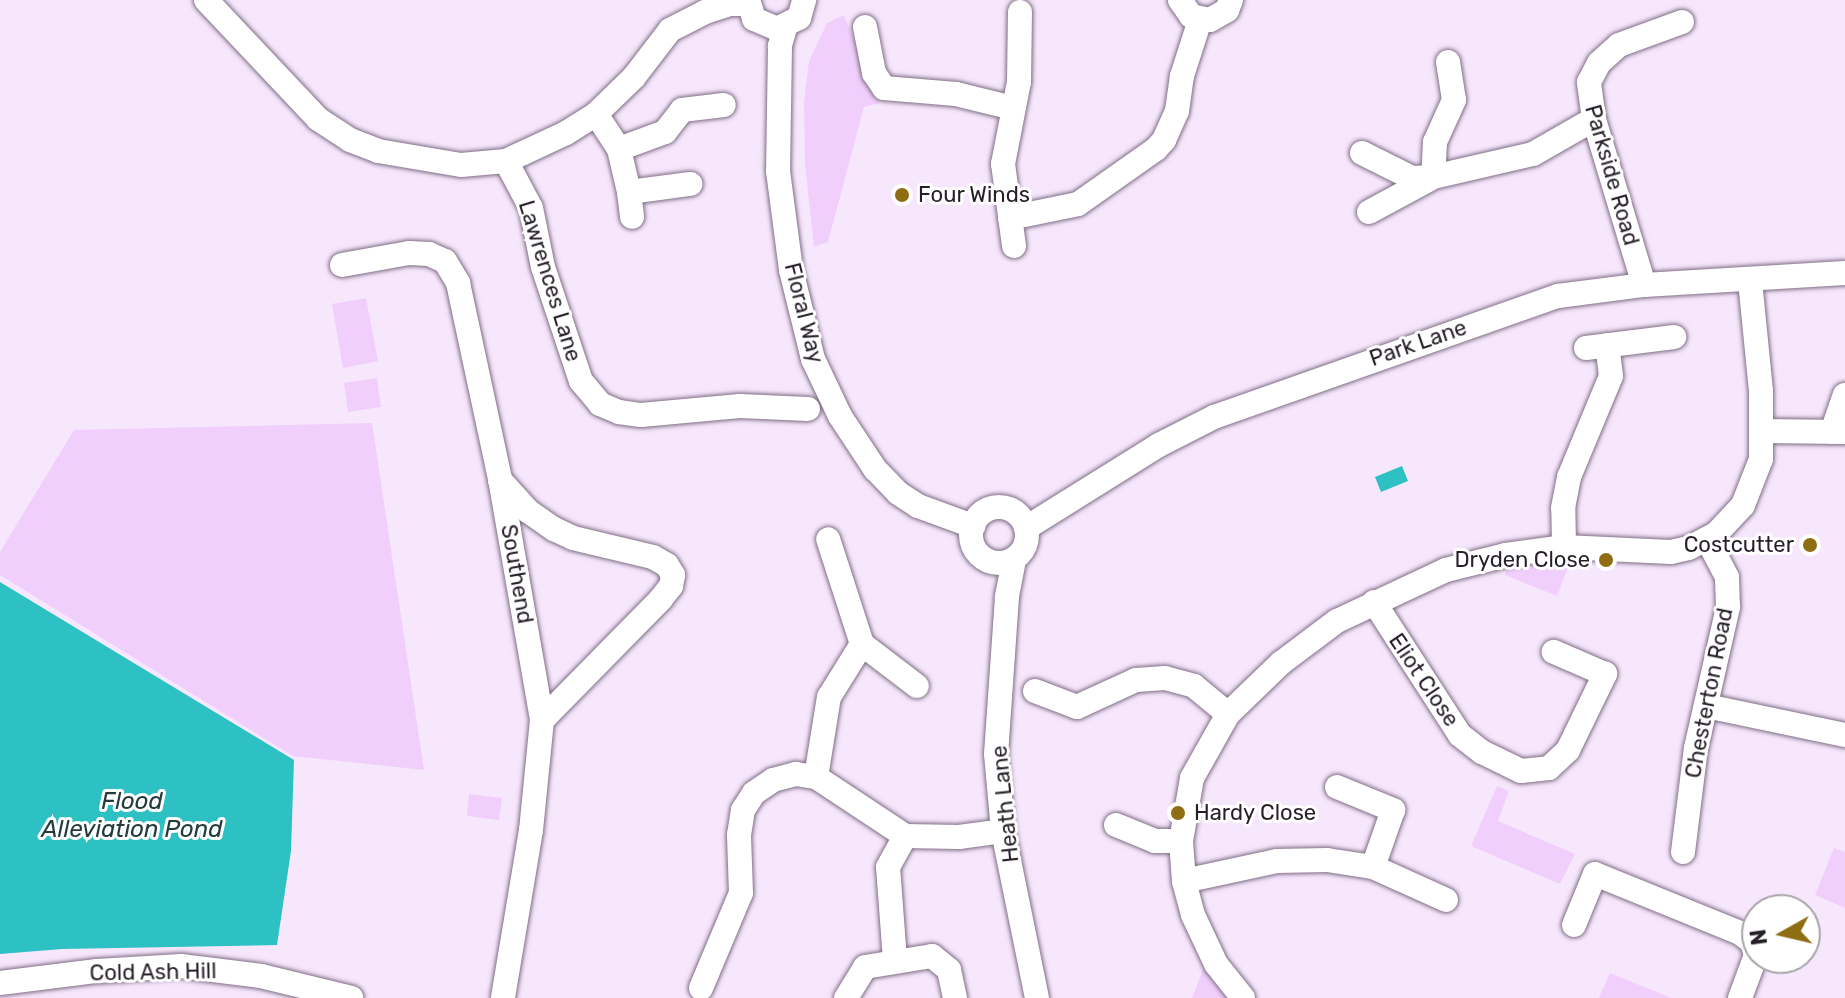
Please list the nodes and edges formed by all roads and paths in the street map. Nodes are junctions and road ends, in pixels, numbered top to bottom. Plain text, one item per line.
1 (206, 0) edge
2 (804, 0) edge
3 (1180, 0) edge
4 (1231, 0) edge
5 (748, 2) edge
6 (1020, 12) dead end
7 (1200, 20) junction
8 (1682, 22) dead end
9 (865, 27) dead end
10 (785, 28) junction
11 (1448, 62) dead end
12 (724, 105) dead end
13 (1013, 108) junction
14 (596, 114) junction
15 (1594, 119) junction
16 (619, 149) junction
17 (1362, 153) dead end
18 (506, 161) junction
19 (1433, 177) junction
20 (690, 184) dead end
21 (629, 192) junction
22 (1369, 212) dead end
23 (632, 217) dead end
24 (1010, 218) junction
25 (1014, 246) dead end
26 (342, 265) dead end
27 (1845, 273) edge
28 (1750, 281) junction
29 (1644, 285) junction
30 (1674, 337) dead end
31 (1845, 395) edge
32 (808, 409) dead end
33 (1762, 431) junction
34 (1838, 432) edge
35 (500, 479) junction
36 (973, 526) junction
37 (1026, 528) junction
38 (828, 539) dead end
39 (1707, 539) junction
40 (1564, 547) junction
41 (1014, 560) junction
42 (1374, 602) junction
43 (862, 644) junction
44 (1554, 652) dead end
45 (917, 686) dead end
46 (1035, 691) dead end
47 (1706, 706) junction
48 (1228, 714) junction
49 (542, 720) junction
50 (1845, 735) edge
51 (816, 777) junction
52 (1337, 787) dead end
53 (1116, 825) dead end
54 (1003, 831) junction
55 (905, 836) junction
56 (1181, 841) junction
57 (1683, 852) dead end
58 (1373, 867) junction
59 (1184, 881) junction
60 (1446, 900) dead end
61 (1574, 925) dead end
62 (895, 960) junction
63 (0, 983) edge
64 (701, 988) dead end
65 (351, 998) edge
66 (503, 998) edge
67 (846, 998) edge
68 (955, 998) edge
69 (1037, 998) edge
70 (1243, 998) edge
71 (1740, 998) edge

1 - 18 street
2 - 10 street
3 - 7 street
4 - 7 street
5 - 10 street
5 - 14 street
6 - 13 street
7 - 24 street
8 - 15 street, Parkside Road
9 - 13 street
10 - 36 street, Floral Way
11 - 19 street
12 - 16 street
13 - 24 street
14 - 16 street
14 - 18 street
15 - 19 street
15 - 29 street, Parkside Road
16 - 21 street
17 - 19 street
18 - 32 street, Lawrences Lane
19 - 22 street
20 - 21 street
21 - 23 street
24 - 25 street
26 - 35 street, Southend
27 - 28 street, Park Lane
28 - 29 street, Park Lane
28 - 33 street
29 - 37 street, Park Lane
30 - 40 street
31 - 34 street
33 - 34 street
33 - 39 street
35 - 49 street, Southend
35 - 49 street
36 - 37 street
36 - 41 street
37 - 41 street
38 - 43 street
39 - 40 street
39 - 47 street, Chesterton Road
40 - 42 street
41 - 54 street, Heath Lane
42 - 44 street, Eliot Close
42 - 48 street
43 - 45 street
43 - 51 street
46 - 48 street
47 - 50 street
47 - 57 street, Chesterton Road
48 - 56 street
49 - 66 street, Southend
51 - 55 street
51 - 64 street
52 - 58 street
53 - 56 street
54 - 55 street
54 - 69 street, Heath Lane
55 - 62 street
56 - 59 street
58 - 59 street
58 - 60 street
59 - 70 street
61 - 71 street
62 - 67 street
62 - 68 street
63 - 65 street, Cold Ash Hill

